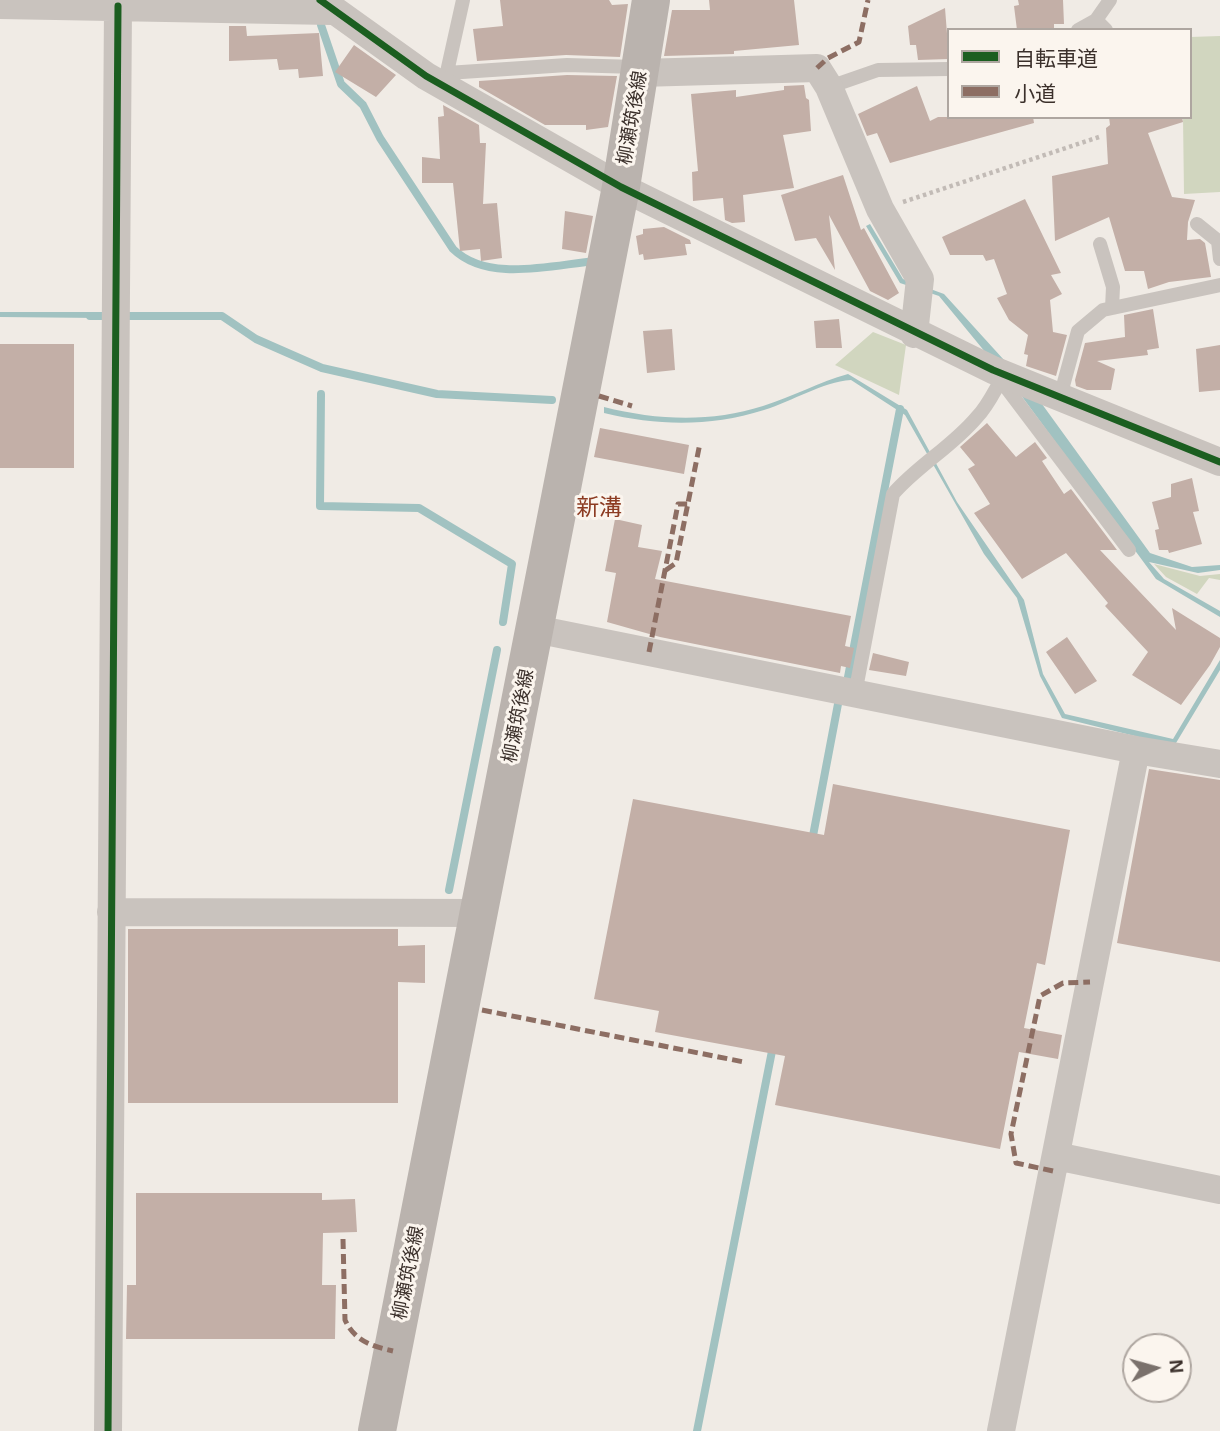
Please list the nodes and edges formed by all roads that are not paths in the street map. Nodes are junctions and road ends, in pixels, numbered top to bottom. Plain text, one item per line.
1 (463, 0) edge
2 (650, 0) edge
3 (1110, 0) edge
4 (0, 5) edge
5 (326, 5) edge
6 (118, 6) junction
7 (1100, 25) edge
8 (947, 69) edge
9 (641, 70) junction
10 (445, 80) junction
11 (829, 87) junction
12 (621, 187) junction
13 (1197, 224) dead end
14 (1100, 244) dead end
15 (1220, 259) edge
16 (1220, 285) edge
17 (1112, 307) junction
18 (914, 334) junction
19 (997, 375) junction
20 (1060, 397) junction
21 (1220, 462) edge
22 (1129, 550) dead end
23 (536, 629) junction
24 (855, 694) junction
25 (1136, 750) junction
26 (1220, 764) edge
27 (111, 912) junction
28 (480, 913) junction
29 (1056, 1156) junction
30 (1220, 1190) edge
31 (108, 1431) edge
32 (377, 1431) edge
33 (1001, 1431) edge

1 - 10 lane
2 - 9 main road, 柳瀬筑後線
3 - 7 lane
4 - 6 street
5 - 6 street
5 - 10 street
6 - 27 street
8 - 11 lane
9 - 10 lane
9 - 11 street
9 - 12 main road, 柳瀬筑後線
10 - 12 street
11 - 18 street
12 - 18 street
12 - 23 main road, 柳瀬筑後線
13 - 15 lane
14 - 17 lane
16 - 17 lane
17 - 20 lane
18 - 19 street
19 - 20 street
19 - 22 lane
19 - 24 lane
20 - 21 street
23 - 24 street
23 - 28 main road, 柳瀬筑後線
24 - 25 street
25 - 26 street
25 - 29 street
27 - 28 street
27 - 31 street
28 - 32 main road, 柳瀬筑後線
29 - 30 street
29 - 33 street

